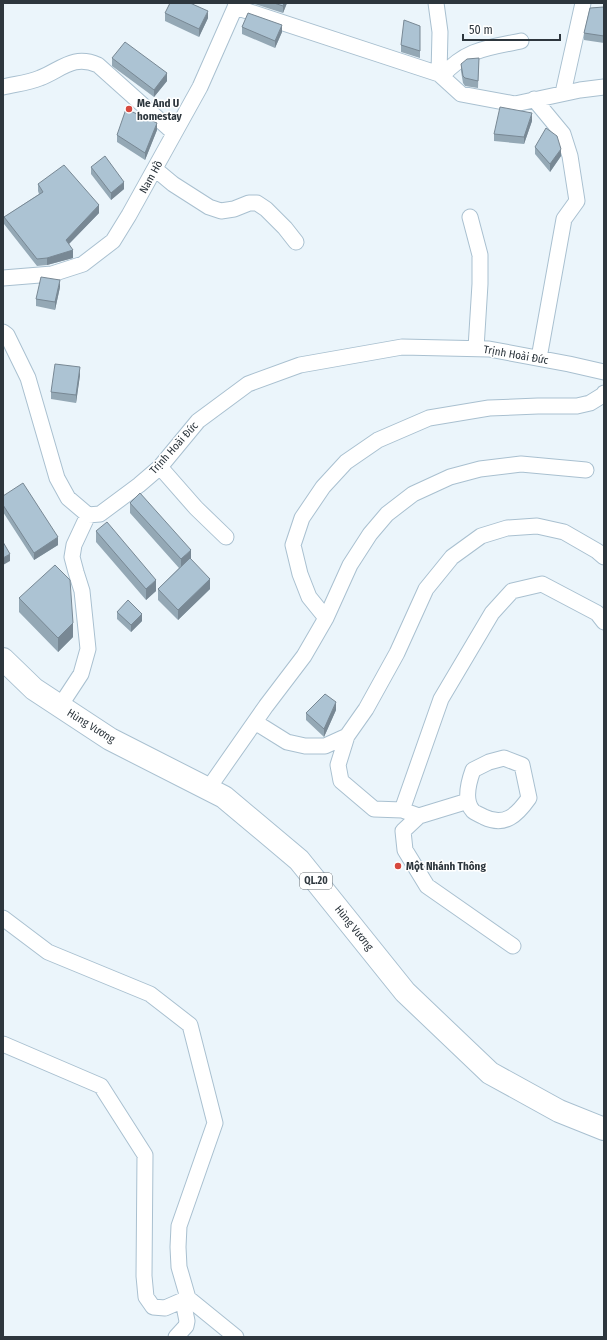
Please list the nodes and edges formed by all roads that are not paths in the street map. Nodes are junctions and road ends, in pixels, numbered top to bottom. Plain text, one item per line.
1 (436, 3) edge
2 (583, 3) edge
3 (236, 5) edge
4 (520, 42) dead end
5 (440, 75) junction
6 (3, 86) edge
7 (604, 87) edge
8 (563, 93) junction
9 (534, 99) junction
10 (174, 133) junction
11 (155, 168) junction
12 (470, 217) dead end
13 (296, 242) dead end
14 (3, 278) edge
15 (3, 332) edge
16 (476, 348) junction
17 (539, 358) junction
18 (604, 372) edge
19 (604, 393) edge
20 (160, 467) junction
21 (586, 470) dead end
22 (88, 515) junction
23 (226, 537) dead end
24 (604, 557) edge
25 (326, 618) junction
26 (604, 622) edge
27 (3, 659) edge
28 (60, 706) junction
29 (255, 722) junction
30 (348, 736) junction
31 (208, 789) junction
32 (468, 801) junction
33 (402, 810) junction
34 (419, 816) junction
35 (3, 918) edge
36 (513, 946) dead end
37 (3, 1044) edge
38 (604, 1130) edge
39 (185, 1299) junction
40 (176, 1337) edge
41 (236, 1337) edge

1 - 5 street
2 - 8 street
3 - 5 street
3 - 10 street, Nam Hồ
4 - 5 street
5 - 9 street
6 - 10 street
7 - 8 street
8 - 9 street
9 - 17 street
10 - 11 street, Nam Hồ
11 - 13 street
11 - 14 street, Nam Hồ
12 - 16 street
15 - 22 street
16 - 17 street, Trịnh Hoài Đức
16 - 20 street, Trịnh Hoài Đức
17 - 18 street, Trịnh Hoài Đức
19 - 25 street
20 - 22 street, Trịnh Hoài Đức
20 - 23 street
21 - 25 street
22 - 28 street
24 - 30 street
25 - 29 street
26 - 33 street
27 - 28 highway, Hùng Vương / QL.20
28 - 31 highway, Hùng Vương / QL.20
29 - 30 street
29 - 31 street
30 - 33 street
31 - 38 highway, Hùng Vương / QL.20
32 - 32 street
32 - 34 street
33 - 34 street
34 - 36 street
35 - 39 street
37 - 39 street
39 - 40 street
39 - 41 street

